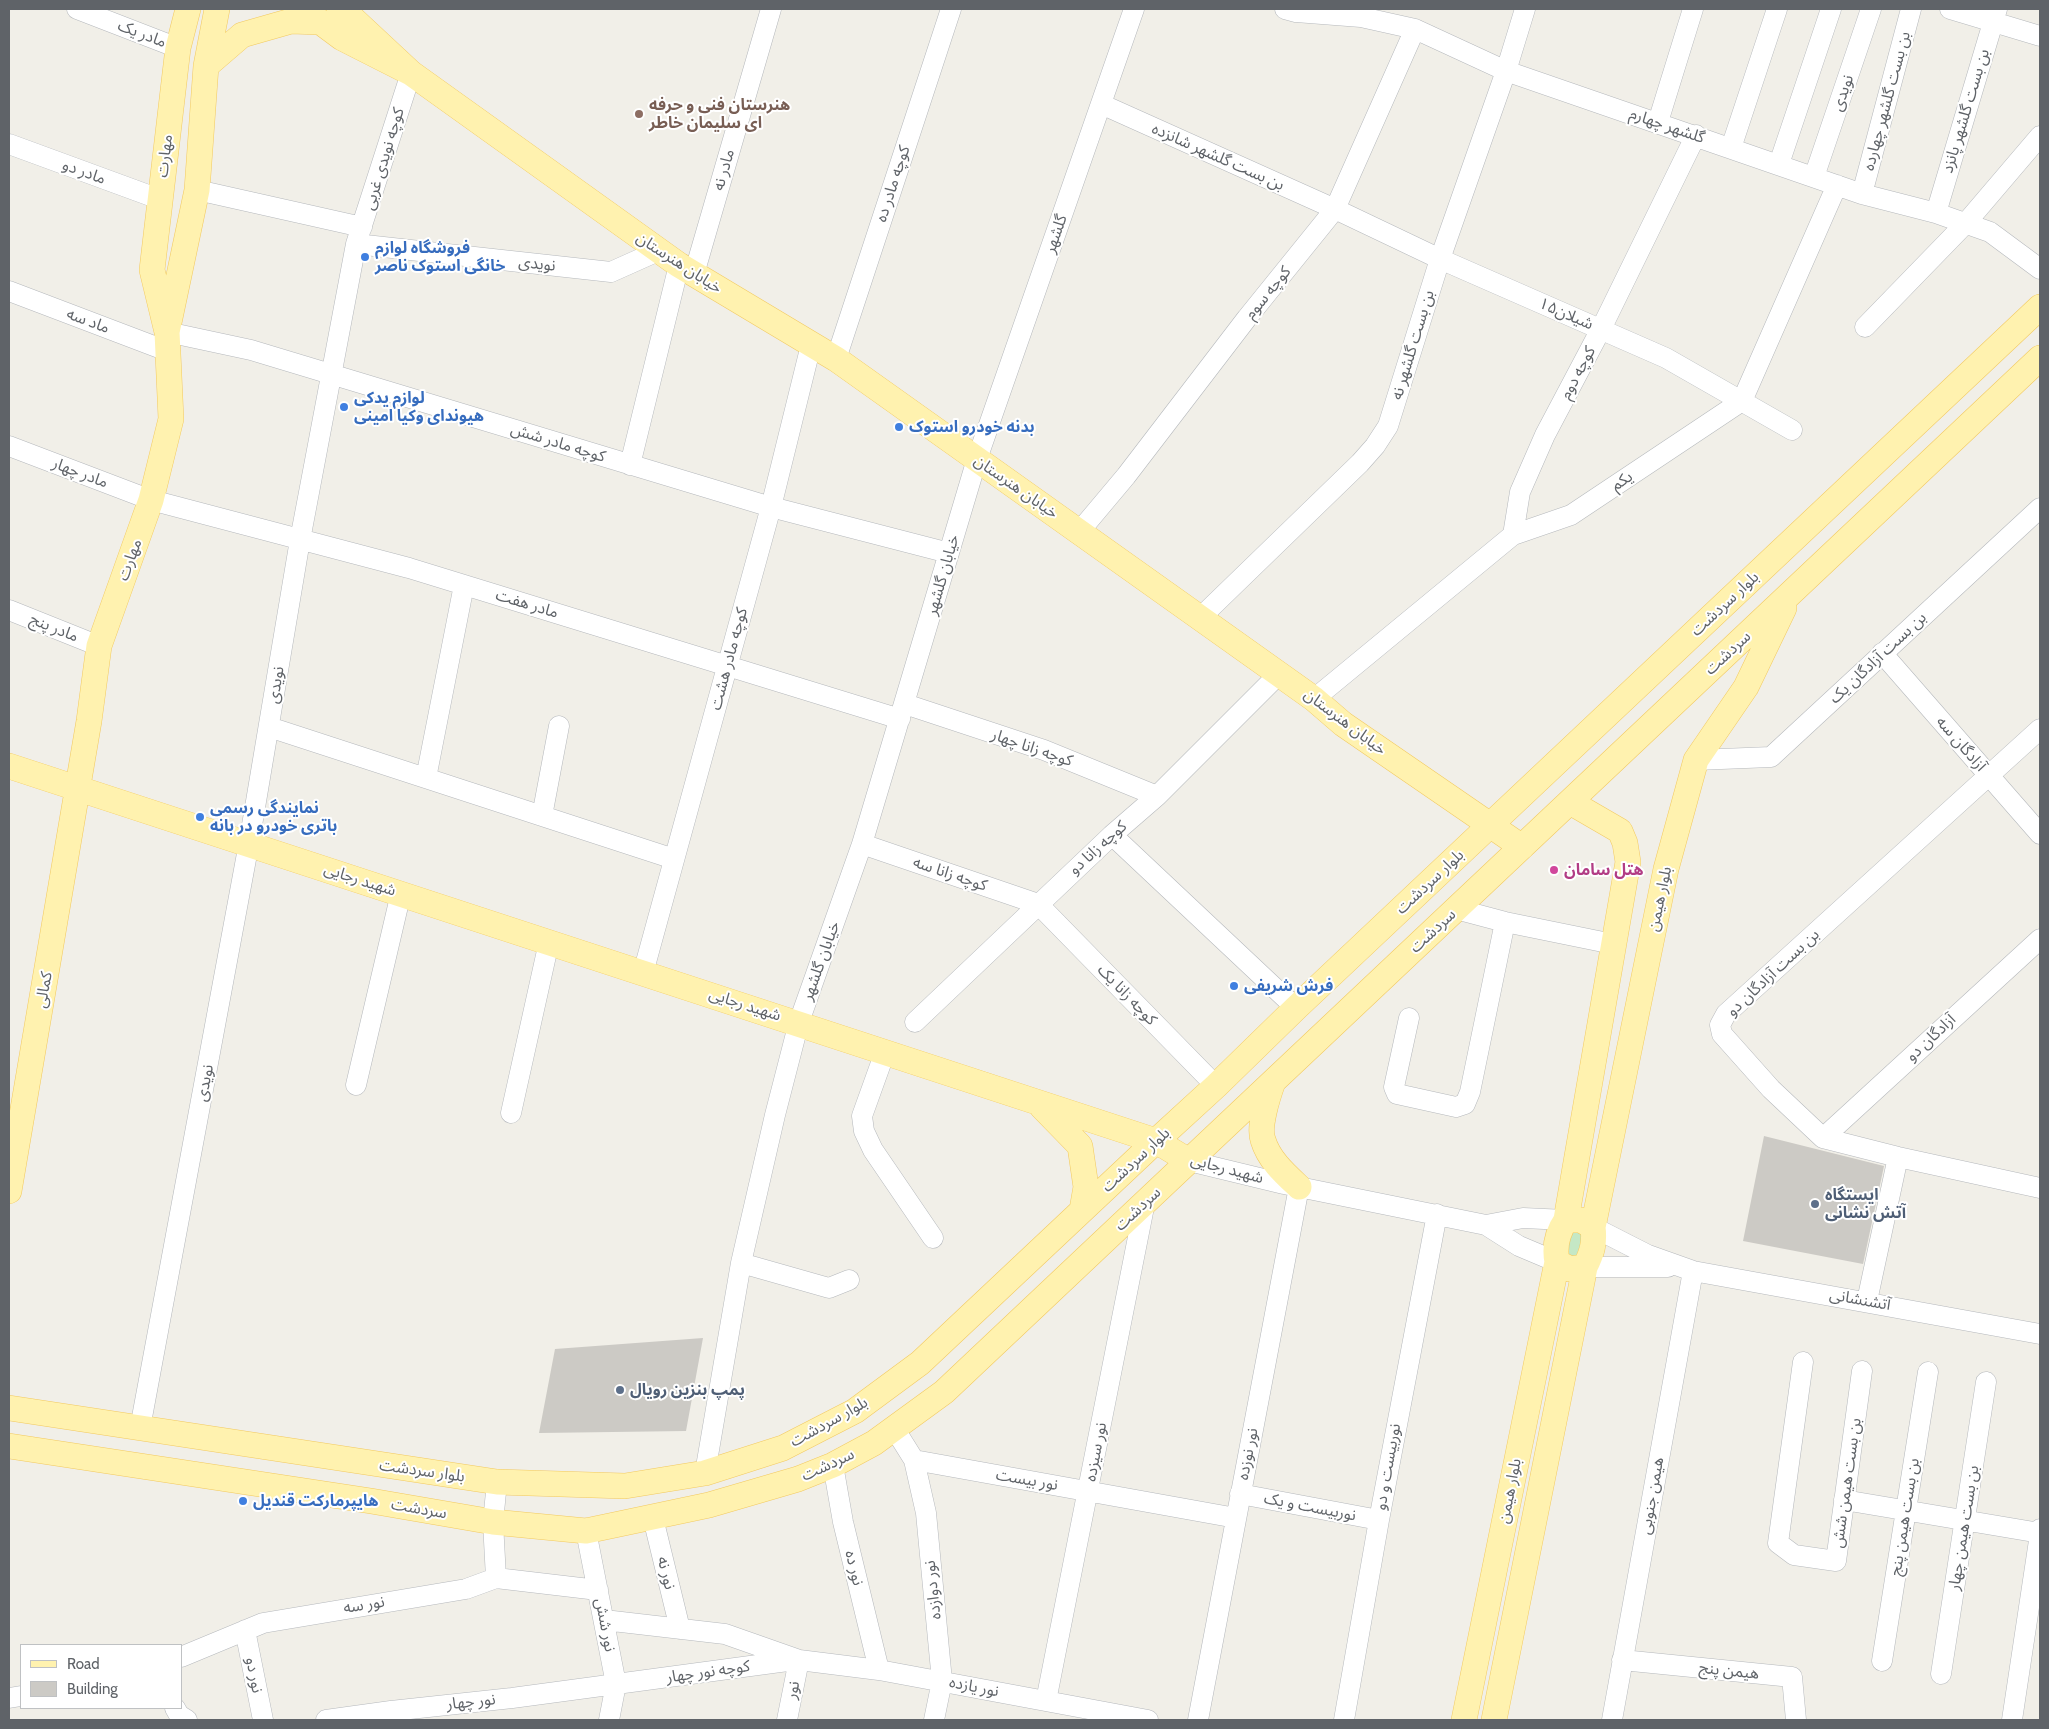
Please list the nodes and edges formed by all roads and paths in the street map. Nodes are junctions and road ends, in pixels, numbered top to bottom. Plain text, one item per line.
1 (77, 9) edge
2 (188, 9) edge
3 (217, 9) edge
4 (771, 9) edge
5 (951, 9) edge
6 (1134, 9) edge
7 (1285, 9) edge
8 (1525, 9) edge
9 (1693, 9) edge
10 (1777, 9) edge
11 (1831, 9) edge
12 (1871, 9) edge
13 (1911, 9) edge
14 (1950, 9) edge
15 (321, 13) edge
16 (1995, 15) edge
17 (1415, 30) junction
18 (2040, 36) edge
19 (178, 48) junction
20 (206, 66) junction
21 (1506, 71) junction
22 (411, 73) junction
23 (1101, 104) junction
24 (1658, 122) junction
25 (1696, 135) junction
26 (2040, 136) edge
27 (9, 144) edge
28 (1731, 148) junction
29 (1779, 164) junction
30 (1814, 177) junction
31 (1837, 185) junction
32 (197, 190) junction
33 (1862, 194) junction
34 (159, 200) junction
35 (1335, 209) junction
36 (1936, 213) junction
37 (1965, 224) junction
38 (359, 236) junction
39 (658, 251) junction
40 (1440, 259) junction
41 (2040, 269) edge
42 (686, 270) junction
43 (9, 290) edge
44 (2040, 306) edge
45 (1865, 327) dead end
46 (1601, 329) junction
47 (167, 341) junction
48 (811, 345) junction
49 (2040, 358) edge
50 (836, 359) junction
51 (331, 375) junction
52 (1742, 401) junction
53 (1792, 430) dead end
54 (9, 446) edge
55 (977, 459) junction
56 (630, 465) junction
57 (151, 500) junction
58 (771, 507) junction
59 (2040, 508) edge
60 (1079, 532) junction
61 (1513, 535) junction
62 (300, 540) junction
63 (949, 553) junction
64 (464, 585) junction
65 (1790, 594) junction
66 (9, 610) edge
67 (1200, 618) junction
68 (99, 646) junction
69 (1882, 653) junction
70 (727, 666) junction
71 (1279, 674) junction
72 (1314, 699) junction
73 (903, 712) junction
74 (559, 726) dead end
75 (269, 727) junction
76 (2040, 729) edge
77 (1696, 760) junction
78 (9, 766) edge
79 (1989, 776) junction
80 (426, 778) junction
81 (78, 788) junction
82 (1157, 796) junction
83 (1570, 802) junction
84 (542, 816) junction
85 (1491, 825) junction
86 (2040, 834) edge
87 (1112, 835) junction
88 (249, 843) junction
89 (862, 844) junction
90 (1522, 847) junction
91 (674, 859) junction
92 (401, 893) junction
93 (1038, 904) junction
94 (1456, 909) junction
95 (1505, 922) junction
96 (2040, 939) edge
97 (549, 942) junction
98 (1613, 944) junction
99 (643, 973) junction
100 (1296, 1008) junction
101 (1409, 1018) dead end
102 (799, 1022) junction
103 (915, 1022) dead end
104 (885, 1052) junction
105 (1272, 1082) junction
106 (356, 1085) dead end
107 (1216, 1086) junction
108 (1034, 1101) junction
109 (511, 1114) dead end
110 (1822, 1138) junction
111 (1156, 1140) junction
112 (1898, 1157) junction
113 (1189, 1161) junction
114 (1299, 1187) junction
115 (2040, 1188) edge
116 (9, 1191) edge
117 (1145, 1202) junction
118 (1082, 1210) junction
119 (1437, 1214) junction
120 (1566, 1220) junction
121 (1486, 1225) junction
122 (1593, 1227) junction
123 (933, 1238) dead end
124 (1557, 1262) junction
125 (741, 1263) junction
126 (1585, 1267) junction
127 (1687, 1269) junction
128 (849, 1280) dead end
129 (1867, 1301) junction
130 (2040, 1334) edge
131 (1803, 1362) dead end
132 (1862, 1371) dead end
133 (1928, 1372) dead end
134 (1986, 1382) dead end
135 (9, 1408) edge
136 (140, 1428) junction
137 (894, 1428) junction
138 (9, 1446) edge
139 (914, 1460) junction
140 (833, 1464) junction
141 (705, 1474) junction
142 (497, 1482) junction
143 (1088, 1490) junction
144 (1240, 1494) junction
145 (1844, 1500) junction
146 (1906, 1510) junction
147 (653, 1518) junction
148 (1236, 1518) junction
149 (1379, 1520) junction
150 (1965, 1520) junction
151 (493, 1522) junction
152 (2040, 1529) edge
153 (586, 1531) junction
154 (2040, 1533) edge
155 (496, 1578) junction
156 (598, 1590) junction
157 (604, 1620) junction
158 (680, 1629) junction
159 (245, 1630) junction
160 (182, 1657) edge
161 (799, 1660) junction
162 (1622, 1660) junction
163 (1882, 1661) dead end
164 (879, 1670) junction
165 (1942, 1674) dead end
166 (942, 1682) junction
167 (616, 1684) junction
168 (1046, 1701) junction
169 (176, 1709) edge
170 (450, 1712) edge
171 (1119, 1718) edge
172 (187, 1720) edge
173 (263, 1720) edge
174 (326, 1720) edge
175 (609, 1720) edge
176 (787, 1720) edge
177 (934, 1720) edge
178 (1148, 1720) edge
179 (1198, 1720) edge
180 (1344, 1720) edge
181 (1464, 1720) edge
182 (1494, 1720) edge
183 (1612, 1720) edge
184 (1796, 1720) edge
185 (2012, 1720) edge

1 - 19 street, مادر یک
2 - 19 main road, مهارت
3 - 20 main road, مهارت
4 - 42 street, مادر نه
5 - 50 street, کوچه مادر ده
6 - 23 street, گلشهر
7 - 17 street, گلشهر چهارم
8 - 21 street, بن بست گلشهر نه
9 - 24 street
10 - 28 street
11 - 29 street
12 - 30 street, نویدی
13 - 33 street, بن بست گلشهر چهارده
14 - 16 street
15 - 20 main road
15 - 22 main road, خیابان هنرستان
16 - 18 street
16 - 36 street, بن بست گلشهر پانزد
17 - 21 street, گلشهر چهارم
17 - 35 street, کوچه سوم
19 - 34 main road, مهارت
20 - 32 main road, مهارت
21 - 24 street, گلشهر چهارم
21 - 40 street, بن بست گلشهر نه
22 - 38 street, کوچه نویدی غربی
22 - 39 main road, خیابان هنرستان
23 - 35 street, بن بست گلشهر شانزده
23 - 55 street, گلشهر
24 - 25 street, گلشهر چهارم
25 - 28 street, گلشهر چهارم
25 - 46 street, کوچه دوم
26 - 37 street
27 - 34 street, مادر دو
28 - 29 street, گلشهر چهارم
29 - 30 street, گلشهر چهارم
30 - 31 street, گلشهر چهارم
31 - 33 street, گلشهر چهارم
31 - 52 street
32 - 38 street
32 - 47 main road, مهارت
33 - 36 street, گلشهر چهارم
34 - 47 main road, مهارت
35 - 40 street, شیلان۱۵
35 - 60 street, کوچه سوم
36 - 37 street, گلشهر چهارم
37 - 41 street, گلشهر چهارم
37 - 45 street
38 - 39 street, نویدی
38 - 51 street, نویدی
39 - 42 main road, خیابان هنرستان
40 - 46 street, شیلان۱۵
40 - 67 street, بن بست گلشهر نه
42 - 48 main road, خیابان هنرستان
42 - 56 street, مادر نه
43 - 47 street, ماد سه
44 - 85 main road, بلوار سردشت
46 - 52 street, شیلان۱۵
46 - 61 street, کوچه دوم
47 - 51 street, کوچه مادر شش
47 - 57 main road, مهارت
48 - 50 main road, خیابان هنرستان
48 - 58 street, کوچه مادر هشت
49 - 65 main road, سردشت
50 - 55 main road, خیابان هنرستان
51 - 56 street, کوچه مادر شش
51 - 62 street, نویدی
52 - 53 street, شیلان۱۵
52 - 61 street, یکم
54 - 57 street, مادر چهار
55 - 60 main road, خیابان هنرستان
55 - 63 street, خیابان گلشهر
56 - 58 street, کوچه مادر شش
57 - 62 street, مادر هفت
57 - 68 main road, مهارت
58 - 63 street, کوچه مادر شش
58 - 70 street, کوچه مادر هشت
59 - 69 street, بن بست آزادگان یک
60 - 67 main road, خیابان هنرستان
61 - 72 street, یکم
62 - 64 street, مادر هفت
62 - 75 street, نویدی
63 - 73 street, خیابان گلشهر
64 - 70 street, مادر هفت
64 - 80 street
65 - 77 main road, بلوار هیمن
65 - 83 main road, سردشت
66 - 68 street, مادر پنج
67 - 71 main road, خیابان هنرستان
68 - 81 main road, مهارت
69 - 77 street, بن بست آزادگان یک
69 - 79 street, آزادگان سه
70 - 73 street, مادر هفت
70 - 91 street, کوچه مادر هشت
71 - 72 main road, خیابان هنرستان
71 - 82 street, کوچه زانا دو
72 - 85 main road, خیابان هنرستان
73 - 82 street, کوچه زانا چهار
73 - 89 street, خیابان گلشهر
74 - 84 street
75 - 80 street
75 - 88 street, نویدی
76 - 79 street, بن بست آزادگان دو
77 - 122 main road, بلوار هیمن
78 - 81 main road, شهید رجایی
79 - 86 street, آزادگان سه
79 - 110 street, بن بست آزادگان دو
80 - 84 street
81 - 88 main road, شهید رجایی
81 - 116 main road, کمالی
82 - 87 street, کوچه زانا دو
83 - 90 main road, سردشت
83 - 98 main road
84 - 91 street
85 - 90 main road, خیابان هنرستان
85 - 100 main road, بلوار سردشت
87 - 93 street, کوچه زانا دو
87 - 100 street
88 - 92 main road, شهید رجایی
88 - 136 street, نویدی
89 - 93 street, کوچه زانا سه
89 - 102 street, خیابان گلشهر
90 - 94 main road, سردشت
91 - 99 street, کوچه مادر هشت
92 - 97 main road, شهید رجایی
92 - 106 street
93 - 103 street, کوچه زانا دو
93 - 107 street, کوچه زانا یک
94 - 95 street
94 - 105 main road, سردشت
95 - 98 street
95 - 101 street
96 - 110 street, آزادگان دو
97 - 99 main road, شهید رجایی
97 - 109 street
98 - 120 main road
99 - 102 main road, شهید رجایی
100 - 107 main road, بلوار سردشت
102 - 104 main road, شهید رجایی
102 - 125 street, خیابان گلشهر
104 - 108 main road, شهید رجایی
104 - 123 street
105 - 113 main road, سردشت
105 - 114 main road
107 - 111 main road, بلوار سردشت
108 - 111 main road, شهید رجایی
108 - 118 main road
110 - 112 street, بن بست آزادگان دو
111 - 113 main road, شهید رجایی
111 - 118 main road, بلوار سردشت
112 - 115 street, بن بست آزادگان دو
112 - 129 street
113 - 114 street, شهید رجایی
113 - 117 main road, سردشت
114 - 119 street, شهید رجایی
114 - 144 street, نور نوزده
117 - 137 main road, سردشت
117 - 143 street, نور سیزده
118 - 141 main road, بلوار سردشت
119 - 121 street, شهید رجایی
119 - 149 street, نوربیست و دو
120 - 121 street, شهید رجایی
120 - 122 main road
120 - 124 main road
121 - 124 street, شهید رجایی
122 - 126 main road
122 - 127 street, آتشنشانی
124 - 126 main road
124 - 181 main road, بلوار هیمن
125 - 128 street
125 - 141 street, خیابان گلشهر
126 - 127 street, آتشنشانی
126 - 182 main road, بلوار هیمن
127 - 129 street, آتشنشانی
127 - 162 street, هیمن جنوبی
129 - 130 street, آتشنشانی
131 - 145 street, بن بست هیمن شش
132 - 145 street, بن بست هیمن شش
133 - 146 street, بن بست هیمن پنج
134 - 150 street, بن بست هیمن چهار
135 - 136 main road, بلوار سردشت
136 - 142 main road, بلوار سردشت
137 - 139 street
137 - 140 main road, سردشت
138 - 151 main road, سردشت
139 - 143 street, نور بیست
139 - 166 street, نور دوازده
140 - 147 main road, سردشت
140 - 164 street, نور ده
141 - 142 main road, بلوار سردشت
142 - 151 street
143 - 148 street, نور بیست
143 - 168 street, نور سیزده
144 - 148 street, نور نوزده
144 - 149 street, نوربیست و یک
145 - 146 street
146 - 150 street
146 - 163 street, بن بست هیمن پنج
147 - 153 main road, سردشت
147 - 158 street, نور نه
148 - 179 street, نور نوزده
149 - 180 street, نوربیست و دو
150 - 154 street
150 - 165 street, بن بست هیمن چهار
151 - 153 main road, سردشت
151 - 155 street
152 - 154 street
153 - 156 street, نور شش
154 - 185 street
155 - 156 street
155 - 159 street, نور سه
156 - 157 street, نور شش
157 - 158 street
157 - 167 street, نور شش
158 - 161 street
159 - 160 street, نور سه
159 - 173 street, نور دو
161 - 164 street, نور یازده
161 - 167 street, کوچه نور چهار
161 - 176 street, نور
162 - 183 street, هیمن جنوبی
162 - 184 street, هیمن پنج
164 - 166 street, نور یازده
166 - 168 street, نور یازده
166 - 177 street, نور دوازده
167 - 170 street, نور چهار
167 - 175 street, نور شش
168 - 171 street, نور یازده
169 - 172 street
170 - 174 street, نور چهار
171 - 178 street, نور یازده

